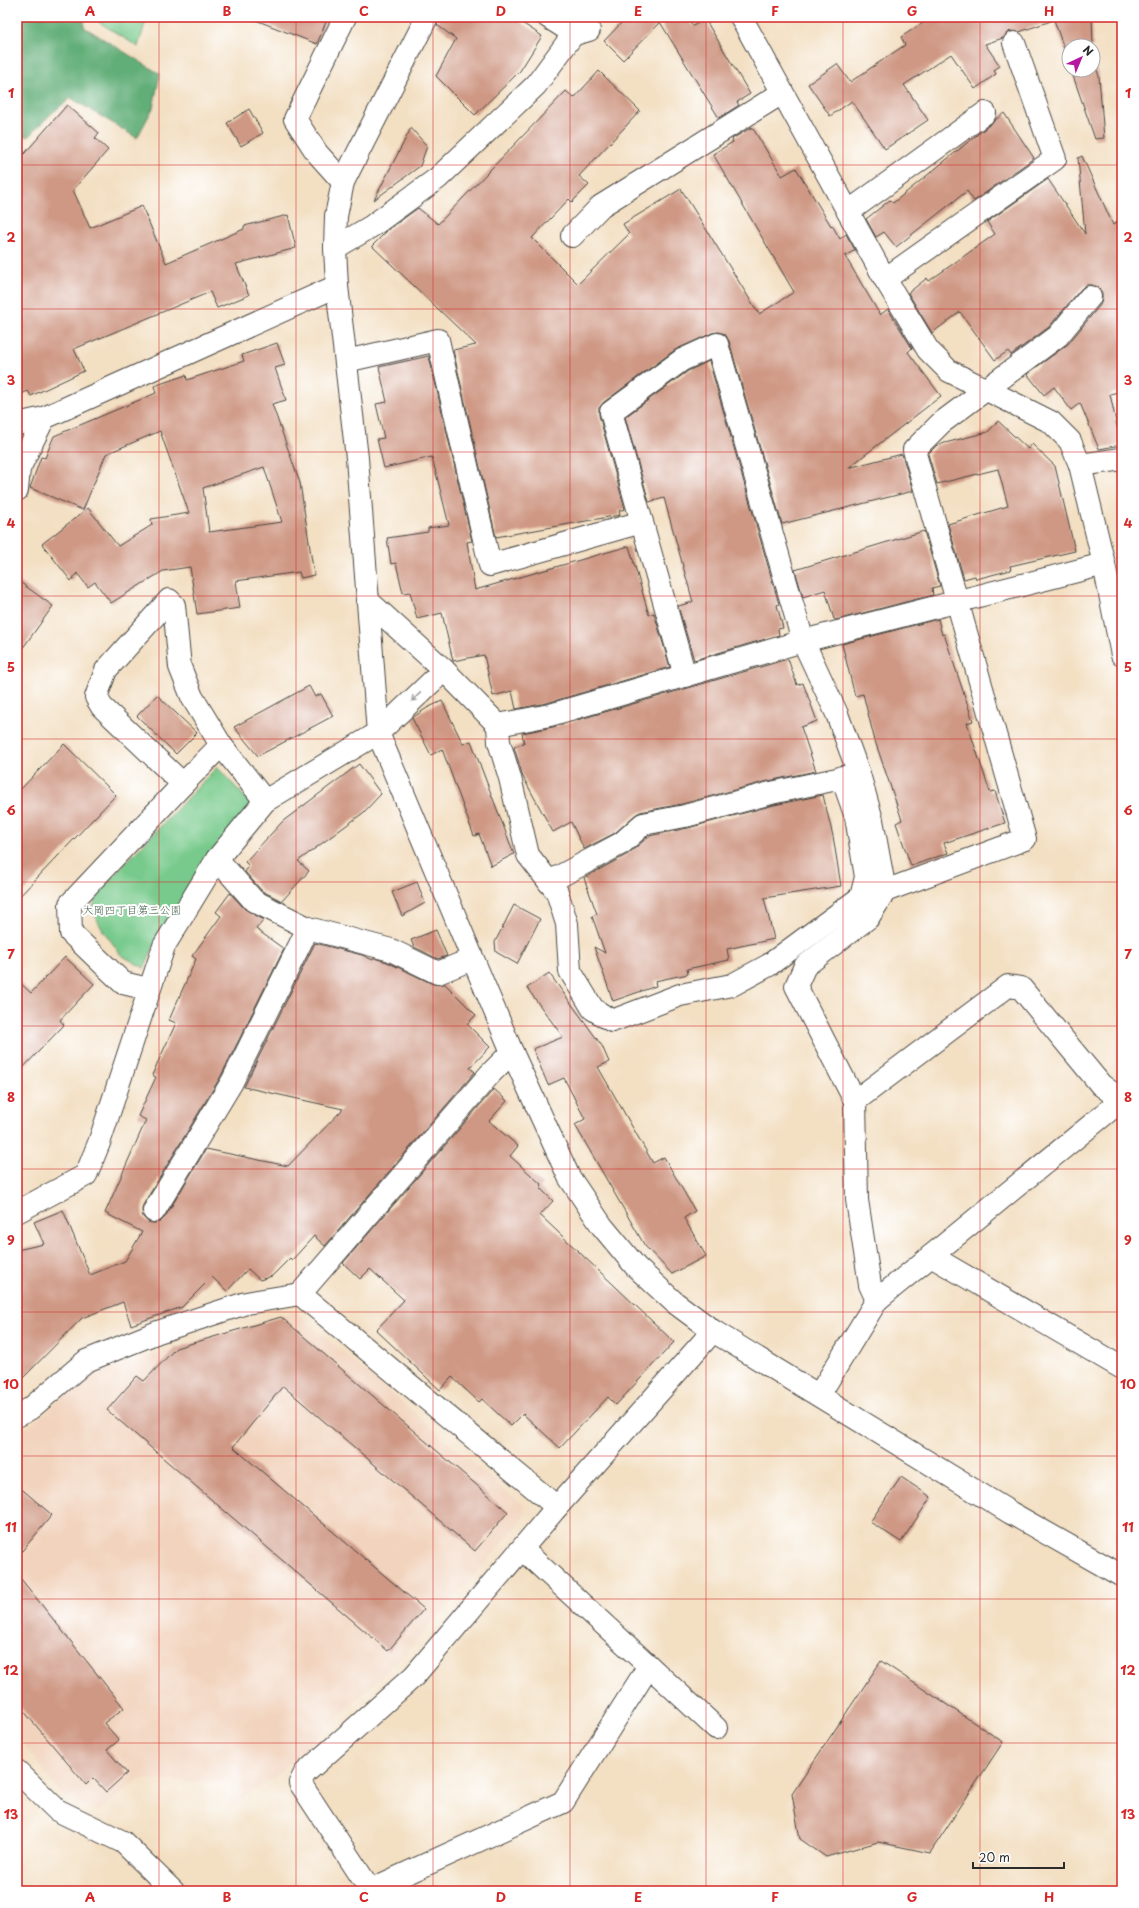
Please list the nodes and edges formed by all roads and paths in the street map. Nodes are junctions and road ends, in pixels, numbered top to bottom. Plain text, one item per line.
1 (346, 17) edge
2 (427, 17) edge
3 (548, 17) edge
4 (601, 17) edge
5 (742, 17) edge
6 (580, 26) edge
7 (1014, 43) dead end
8 (782, 93) junction
9 (985, 113) dead end
10 (343, 182) junction
11 (848, 212) junction
12 (572, 236) dead end
13 (335, 248) junction
14 (885, 279) junction
15 (337, 286) junction
16 (1090, 297) dead end
17 (346, 361) junction
18 (984, 390) junction
19 (44, 418) junction
20 (17, 424) edge
21 (1122, 459) edge
22 (1080, 465) junction
23 (17, 490) edge
24 (642, 522) junction
25 (1104, 564) junction
26 (367, 600) junction
27 (958, 602) junction
28 (1119, 619) edge
29 (802, 641) junction
30 (1122, 655) edge
31 (444, 670) junction
32 (685, 676) junction
33 (498, 725) junction
34 (378, 733) junction
35 (221, 744) junction
36 (850, 776) junction
37 (182, 784) junction
38 (265, 801) junction
39 (217, 859) junction
40 (549, 882) junction
41 (885, 891) junction
42 (308, 928) junction
43 (472, 959) junction
44 (148, 989) junction
45 (512, 1052) junction
46 (1122, 1100) edge
47 (855, 1101) junction
48 (154, 1211) dead end
49 (17, 1212) edge
50 (931, 1256) junction
51 (300, 1294) junction
52 (877, 1300) junction
53 (713, 1331) junction
54 (1122, 1368) edge
55 (819, 1395) junction
56 (17, 1414) edge
57 (558, 1506) junction
58 (522, 1549) junction
59 (1122, 1576) edge
60 (649, 1666) junction
61 (716, 1728) dead end
62 (17, 1771) edge
63 (370, 1890) edge
64 (173, 1891) edge

1 - 10 street
2 - 10 street
3 - 6 street
4 - 6 street
5 - 8 street
6 - 13 street
7 - 14 street
8 - 11 street
8 - 12 street
9 - 11 street
10 - 13 street
11 - 14 street
13 - 15 street
14 - 18 street
15 - 17 street
15 - 19 street
16 - 18 street
17 - 24 street
17 - 26 street
18 - 22 street
18 - 27 street
19 - 20 street
19 - 23 street
21 - 22 street
22 - 25 street
24 - 29 street
24 - 32 street
25 - 27 street
25 - 28 street
26 - 31 street
26 - 34 street
27 - 29 street
27 - 41 street
28 - 30 street
29 - 32 street
29 - 36 street
31 - 33 street
31 -> 34 street
32 - 33 street
33 - 40 street
34 - 38 street
34 - 43 street
35 - 37 street
35 - 37 street
35 - 38 street
36 - 40 street
36 - 40 street
36 - 41 street
37 - 44 street
38 - 39 street
39 - 42 street
39 - 44 street
41 - 47 street
42 - 43 street
42 - 48 street
43 - 45 street
44 - 49 street
45 - 51 street
45 - 53 street
46 - 47 street
46 - 50 street
47 - 52 street
50 - 52 street
50 - 54 street
51 - 56 street
51 - 57 street
52 - 55 street
53 - 55 street
53 - 57 street
55 - 59 street
57 - 58 street
58 - 60 street
58 - 63 street
60 - 61 street
60 - 63 street
62 - 64 street

